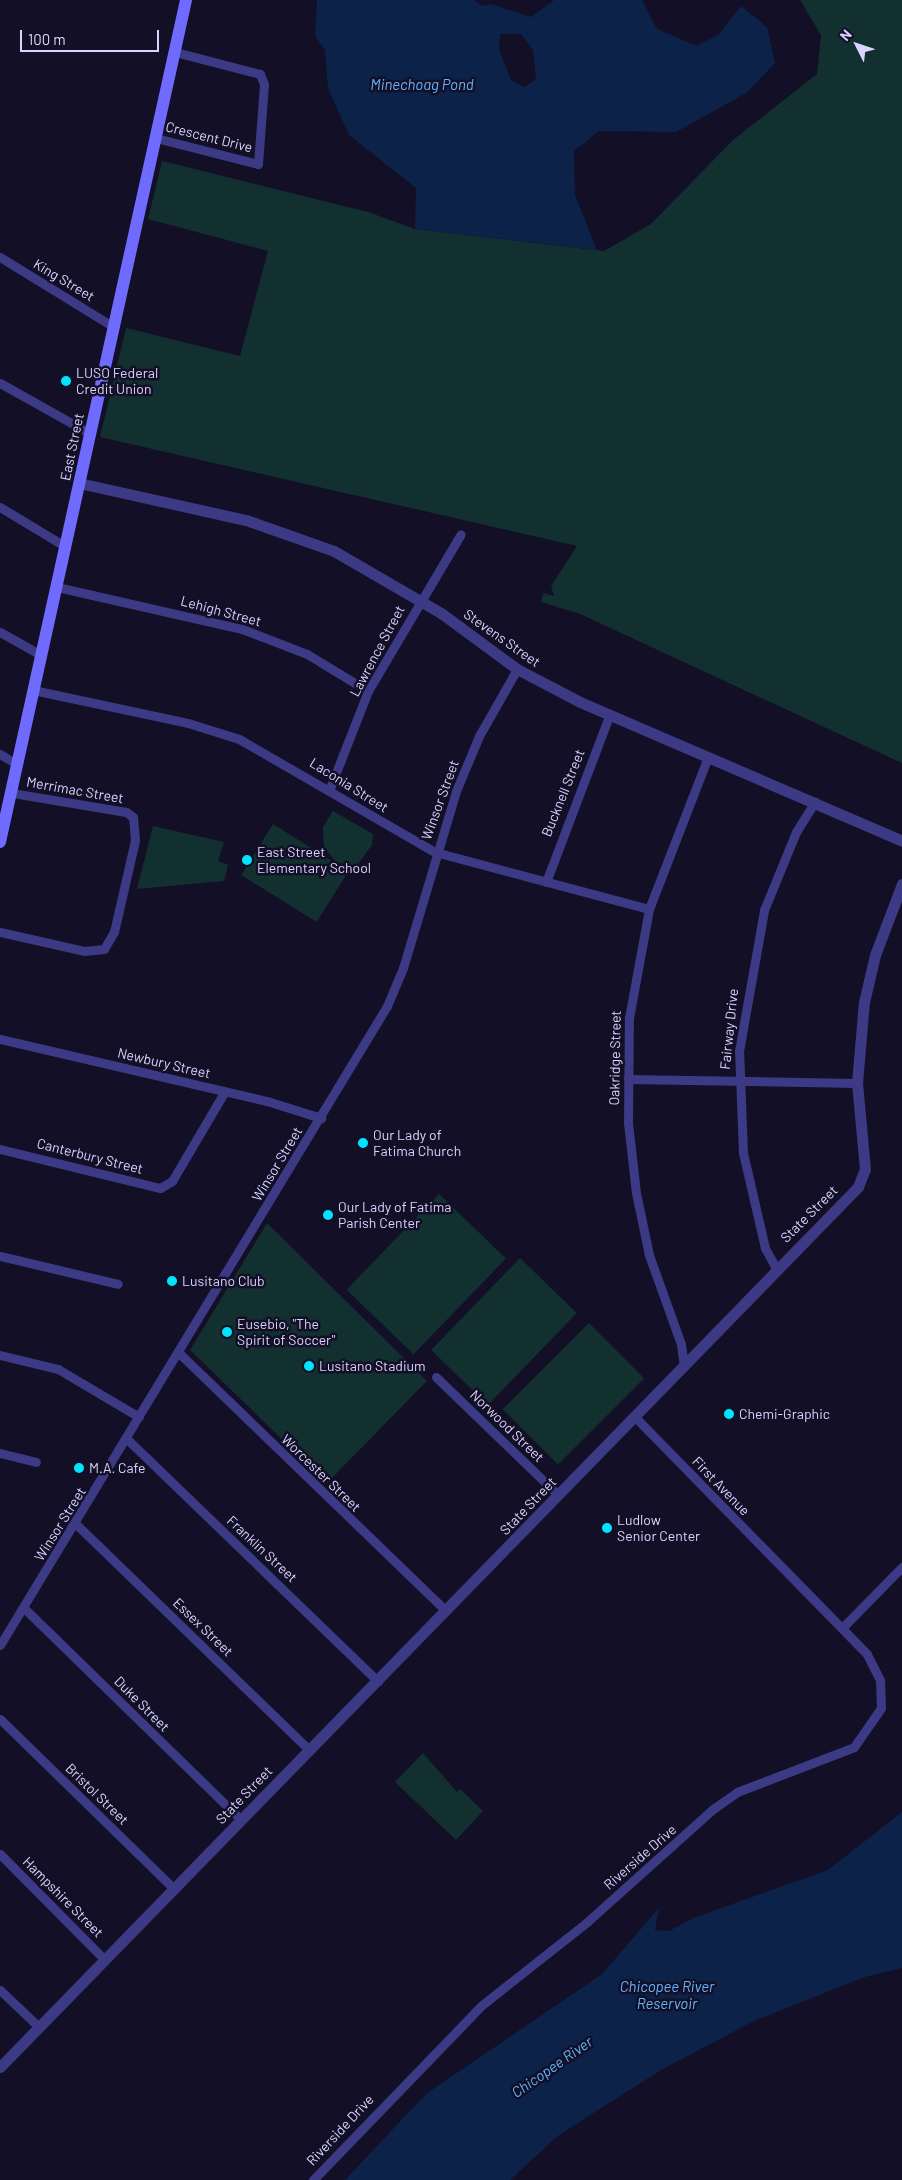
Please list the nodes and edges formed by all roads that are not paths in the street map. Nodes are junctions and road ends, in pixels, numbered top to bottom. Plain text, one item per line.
1 (186, 0) edge
2 (175, 52) junction
3 (156, 138) junction
4 (0, 257) edge
5 (114, 327) junction
6 (0, 383) edge
7 (89, 433) junction
8 (79, 483) junction
9 (0, 507) edge
10 (462, 534) dead end
11 (66, 547) junction
12 (57, 587) junction
13 (420, 600) junction
14 (0, 632) edge
15 (41, 655) junction
16 (517, 669) junction
17 (34, 690) junction
18 (368, 691) junction
19 (610, 716) junction
20 (0, 754) edge
21 (708, 757) junction
22 (18, 765) junction
23 (330, 788) junction
24 (12, 794) junction
25 (815, 801) junction
26 (902, 841) edge
27 (0, 842) edge
28 (435, 852) junction
29 (546, 882) junction
30 (902, 884) edge
31 (649, 909) junction
32 (0, 932) edge
33 (0, 1040) edge
34 (628, 1079) junction
35 (738, 1082) junction
36 (857, 1083) junction
37 (225, 1092) junction
38 (321, 1118) junction
39 (0, 1149) edge
40 (0, 1256) edge
41 (776, 1268) junction
42 (118, 1284) dead end
43 (179, 1353) junction
44 (0, 1355) edge
45 (684, 1366) junction
46 (436, 1377) dead end
47 (139, 1417) junction
48 (636, 1418) junction
49 (127, 1439) junction
50 (0, 1453) edge
51 (36, 1462) dead end
52 (558, 1495) junction
53 (77, 1525) junction
54 (902, 1567) edge
55 (786, 1574) joint
56 (24, 1608) junction
57 (446, 1611) junction
58 (842, 1628) junction
59 (0, 1645) edge
60 (378, 1681) junction
61 (0, 1719) edge
62 (309, 1750) junction
63 (241, 1820) junction
64 (0, 1854) edge
65 (174, 1889) junction
66 (105, 1960) junction
67 (0, 1990) edge
68 (39, 2027) junction
69 (0, 2067) edge
70 (313, 2180) edge

1 - 2 main road, East Street
2 - 3 main road, East Street
2 - 3 street, Crescent Drive
3 - 5 main road, East Street
4 - 5 street, King Street
5 - 7 main road, East Street
6 - 7 street
7 - 8 main road, East Street
8 - 11 main road, East Street
8 - 13 street, Stevens Street
9 - 11 street
10 - 13 street, Lawrence Street
11 - 12 main road, East Street
12 - 15 main road, East Street
12 - 18 street, Lehigh Street
13 - 16 street, Stevens Street
13 - 18 street, Lawrence Street
14 - 15 street
15 - 17 main road, East Street
16 - 19 street, Stevens Street
16 - 28 street, Winsor Street
17 - 22 main road, East Street
17 - 23 street, Laconia Street
18 - 23 street, Lawrence Street
19 - 21 street, Stevens Street
19 - 29 street, Bucknell Street
20 - 22 street
21 - 25 street, Stevens Street
21 - 31 street, Oakridge Street
22 - 24 main road, East Street
23 - 28 street, Laconia Street
24 - 27 main road, East Street
24 - 32 street, Merrimac Street
25 - 26 street, Stevens Street
25 - 35 street, Fairway Drive
28 - 29 street, Laconia Street
28 - 38 street, Winsor Street
29 - 31 street, Laconia Street
30 - 36 street, State Street
31 - 34 street, Oakridge Street
33 - 37 street, Newbury Street
34 - 35 street
34 - 45 street, Oakridge Street
35 - 36 street
35 - 41 street, Fairway Drive
36 - 41 street, State Street
37 - 38 street, Newbury Street
37 - 39 street, Canterbury Street
38 - 43 street, Winsor Street
40 - 42 street
41 - 45 street, State Street
43 - 47 street, Winsor Street
43 - 57 street, Worcester Street
44 - 47 street
45 - 48 street, State Street
46 - 52 street, Norwood Street
47 - 49 street, Winsor Street
48 - 52 street, State Street
48 - 55 street, First Avenue
49 - 53 street, Winsor Street
49 - 60 street, Franklin Street
50 - 51 street
52 - 57 street, State Street
53 - 56 street, Winsor Street
53 - 62 street, Essex Street
54 - 58 street
55 - 58 street, Riverside Drive
56 - 59 street, Winsor Street
56 - 63 street, Duke Street
57 - 60 street, State Street
58 - 70 street, Riverside Drive
60 - 62 street, State Street
61 - 65 street, Bristol Street
62 - 63 street, State Street
63 - 65 street, State Street
64 - 66 street, Hampshire Street
65 - 66 street, State Street
66 - 68 street, State Street
67 - 68 street
68 - 69 street, State Street

